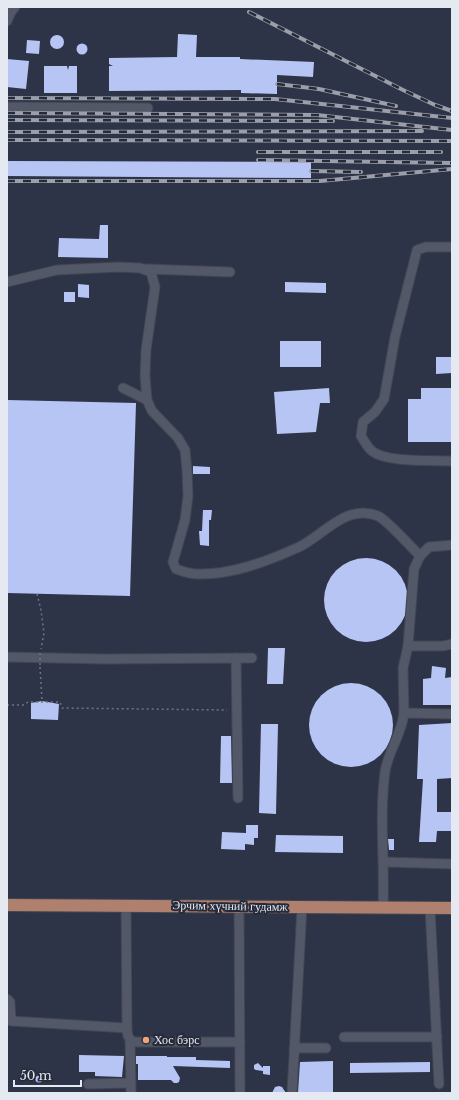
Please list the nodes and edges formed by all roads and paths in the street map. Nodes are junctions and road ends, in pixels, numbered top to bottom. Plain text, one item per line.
1 (15, 7) edge
2 (7, 21) edge
3 (7, 107) edge
4 (148, 108) dead end
5 (452, 247) edge
6 (140, 268) junction
7 (230, 272) dead end
8 (7, 282) edge
9 (123, 388) dead end
10 (147, 400) junction
11 (452, 461) edge
12 (452, 545) edge
13 (420, 556) junction
14 (36, 594) dead end
15 (452, 644) edge
16 (408, 646) junction
17 (7, 657) edge
18 (236, 658) junction
19 (252, 658) dead end
20 (42, 701) junction
21 (7, 705) edge
22 (237, 710) junction
23 (404, 713) junction
24 (452, 714) edge
25 (238, 798) dead end
26 (384, 862) junction
27 (452, 864) edge
28 (7, 905) edge
29 (126, 905) junction
30 (239, 906) junction
31 (302, 907) junction
32 (383, 908) junction
33 (430, 908) junction
34 (452, 908) edge
35 (7, 999) edge
36 (9, 1021) edge
37 (127, 1028) junction
38 (344, 1037) dead end
39 (437, 1037) junction
40 (130, 1040) junction
41 (240, 1042) junction
42 (294, 1048) junction
43 (326, 1048) dead end
44 (88, 1084) dead end
45 (439, 1084) dead end
46 (131, 1088) edge
47 (240, 1093) edge
48 (292, 1093) edge

1 - 2 street
3 - 4 street
5 - 11 street
6 - 7 street
6 - 8 street
6 - 10 street
9 - 10 street
10 - 13 street
12 - 13 street
13 - 16 street
14 - 20 path, bridge
15 - 16 street
16 - 23 street
17 - 18 street
18 - 19 street
18 - 22 street
20 - 21 path
20 - 22 path
22 - 25 street
23 - 24 street
23 - 26 street
26 - 27 street
26 - 32 street
28 - 29 main road, Эрчим хүчний гудамж
29 - 30 main road, Эрчим хүчний гудамж
29 - 37 street
30 - 31 main road, Эрчим хүчний гудамж
30 - 41 street
31 - 32 main road, Эрчим хүчний гудамж
31 - 42 street
32 - 33 main road, Эрчим хүчний гудамж
33 - 34 main road, Эрчим хүчний гудамж
33 - 39 street
35 - 36 street
36 - 37 street
37 - 40 street
38 - 39 street
39 - 45 street
40 - 41 street
40 - 46 street
41 - 47 street
42 - 43 street
42 - 48 street
44 - 46 street

